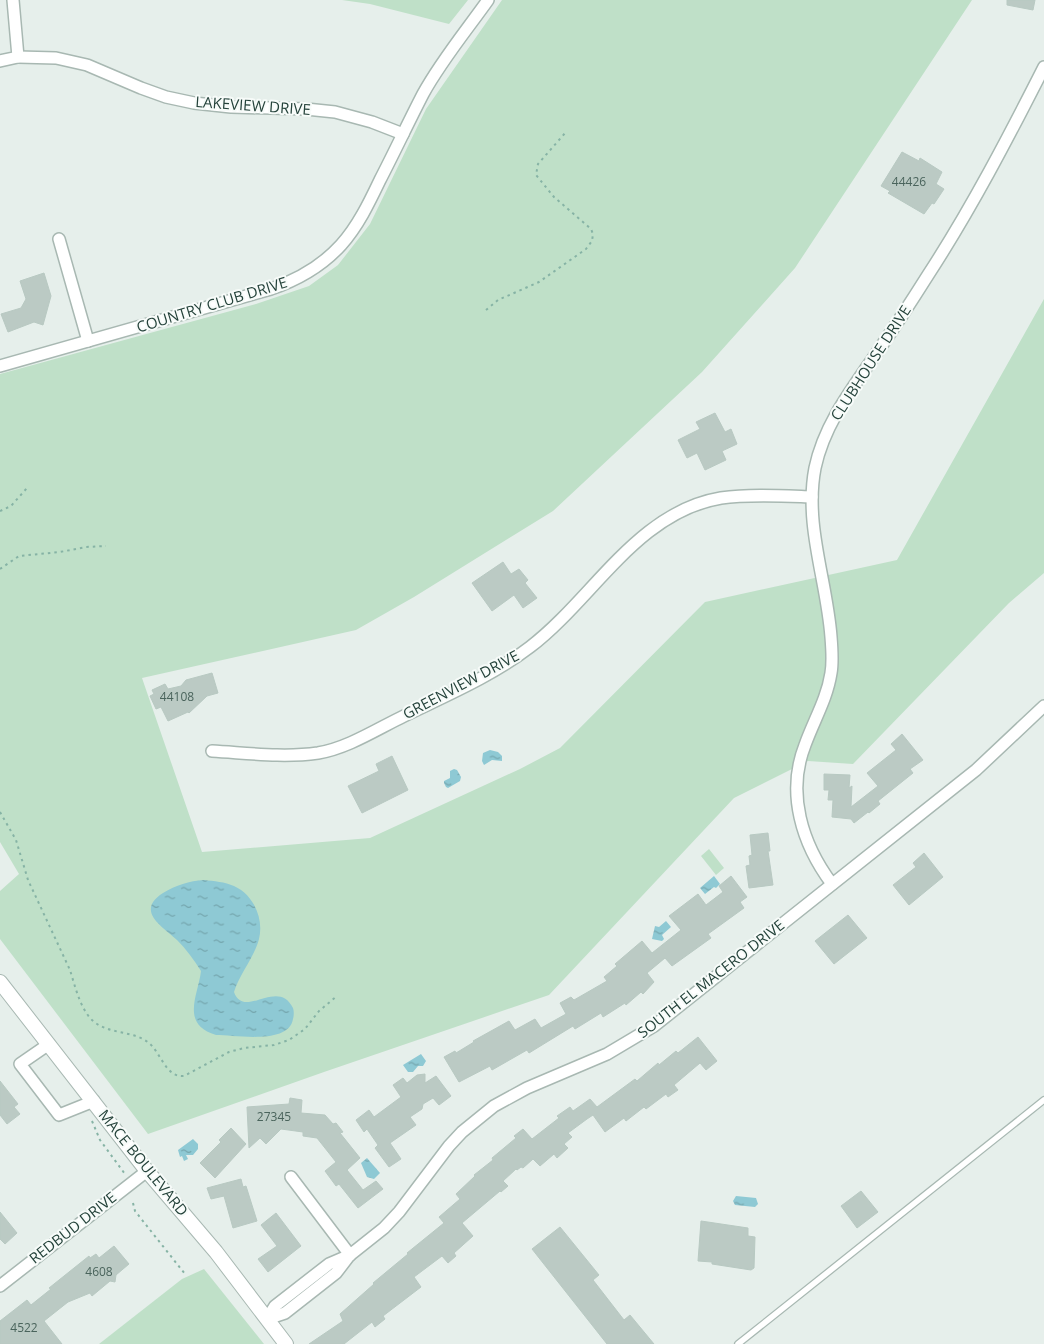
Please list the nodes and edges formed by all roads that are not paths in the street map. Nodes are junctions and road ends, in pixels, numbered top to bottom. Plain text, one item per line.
1 (13, 0) edge
2 (488, 0) edge
3 (18, 58) junction
4 (0, 61) edge
5 (1044, 67) edge
6 (403, 134) junction
7 (59, 239) dead end
8 (88, 341) junction
9 (0, 366) edge
10 (812, 496) junction
11 (1044, 706) edge
12 (212, 751) dead end
13 (832, 884) junction
14 (0, 982) edge
15 (49, 1044) junction
16 (1044, 1100) edge
17 (88, 1103) junction
18 (147, 1171) junction
19 (291, 1177) dead end
20 (350, 1255) junction
21 (0, 1286) edge
22 (267, 1319) junction
23 (286, 1344) edge
24 (738, 1344) edge

1 - 3 street
2 - 6 street, COUNTRY CLUB DRIVE
3 - 4 street, LAKEVIEW DRIVE
3 - 6 street, LAKEVIEW DRIVE
5 - 10 street, CLUBHOUSE DRIVE
6 - 8 street, COUNTRY CLUB DRIVE
7 - 8 street
8 - 9 street, COUNTRY CLUB DRIVE
10 - 12 street, GREENVIEW DRIVE
10 - 13 street, CLUBHOUSE DRIVE
11 - 13 street, SOUTH EL MACERO DRIVE
13 - 20 street, SOUTH EL MACERO DRIVE
14 - 15 street, MACE BOULEVARD
15 - 17 street, MACE BOULEVARD
15 - 17 street
16 - 24 lane
17 - 18 street, MACE BOULEVARD
18 - 21 street, REDBUD DRIVE
18 - 22 street, MACE BOULEVARD
19 - 20 street
20 - 22 street, SOUTH EL MACERO DRIVE
22 - 23 street, MACE BOULEVARD

